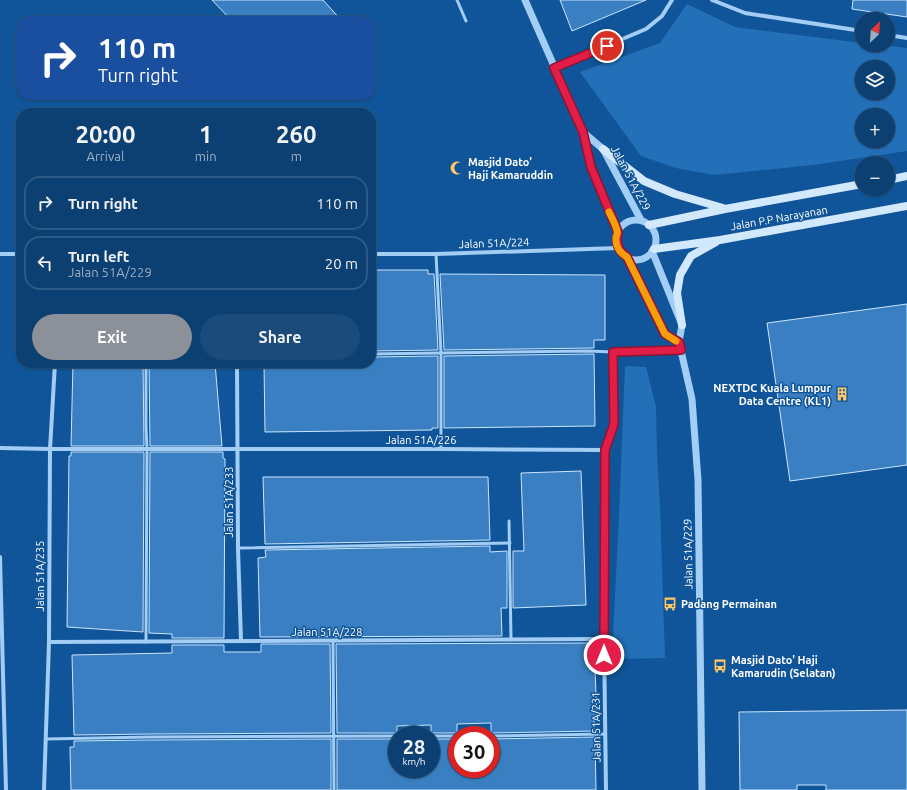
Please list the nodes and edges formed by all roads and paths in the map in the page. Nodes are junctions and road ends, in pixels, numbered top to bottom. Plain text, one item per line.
1 (457, 0) edge
2 (524, 0) edge
3 (672, 0) edge
4 (712, 0) edge
5 (466, 21) dead end
6 (855, 30) edge
7 (895, 36) edge
8 (907, 38) edge
9 (554, 68) junction
10 (583, 132) junction
11 (603, 149) junction
12 (907, 176) edge
13 (895, 179) edge
14 (855, 185) edge
15 (907, 206) edge
16 (724, 209) junction
17 (641, 220) junction
18 (649, 225) junction
19 (618, 232) junction
20 (720, 240) junction
21 (618, 248) junction
22 (653, 250) junction
23 (0, 254) edge
24 (16, 254) edge
25 (376, 254) edge
26 (436, 254) junction
27 (627, 257) junction
28 (682, 325) junction
29 (680, 346) junction
30 (613, 352) junction
31 (441, 353) junction
32 (376, 354) edge
33 (54, 368) edge
34 (146, 368) edge
35 (237, 368) edge
36 (0, 448) edge
37 (147, 449) junction
38 (238, 449) junction
39 (441, 449) junction
40 (50, 450) junction
41 (605, 450) junction
42 (510, 521) dead end
43 (510, 543) junction
44 (238, 548) junction
45 (0, 557) edge
46 (604, 639) junction
47 (333, 640) junction
48 (511, 640) junction
49 (241, 641) junction
50 (1, 642) edge
51 (49, 642) junction
52 (146, 642) junction
53 (605, 734) junction
54 (334, 736) junction
55 (388, 736) edge
56 (500, 736) edge
57 (46, 739) junction
58 (6, 790) edge
59 (44, 790) edge
60 (334, 790) edge
61 (606, 790) edge
62 (702, 790) edge

1 - 5 lane
2 - 9 street, Jalan 51A/229
3 - 9 street
4 - 6 street
7 - 8 street
9 - 10 street, Jalan 51A/229
10 - 11 street, Jalan 51A/229
10 - 19 street, Jalan 51A/229
11 - 16 main road
11 - 17 street, Jalan 51A/229
12 - 13 main road
14 - 16 main road, Jalan P.P Narayanan
15 - 20 main road, Jalan P.P Narayanan
16 - 18 main road, Jalan P.P Narayanan
17 - 18 street
17 - 19 street
18 - 22 street
19 - 21 street
20 - 22 main road, Jalan P.P Narayanan
20 - 28 main road
21 - 26 street, Jalan 51A/224
21 - 27 street
22 - 27 street
22 - 28 street
23 - 24 street
25 - 26 street, Jalan 51A/224
26 - 31 lane
27 - 29 street
28 - 29 street, Jalan 51A/229
29 - 30 lane
29 - 62 street, Jalan 51A/229
30 - 31 lane
30 - 41 street, Jalan 51A/231
31 - 32 lane
31 - 39 lane
33 - 40 street, Jalan 51A/235
34 - 37 lane
35 - 38 street, Jalan 51A/233
36 - 40 street, Jalan 51A/226
37 - 38 street, Jalan 51A/226
37 - 40 street, Jalan 51A/226
37 - 52 lane
38 - 39 street, Jalan 51A/226
38 - 44 street, Jalan 51A/233
39 - 41 street, Jalan 51A/226
40 - 51 street, Jalan 51A/235
41 - 46 street, Jalan 51A/231
42 - 43 lane
43 - 44 lane
43 - 48 lane
44 - 49 street, Jalan 51A/233
45 - 50 street
46 - 48 street, Jalan 51A/228
46 - 53 street, Jalan 51A/231
47 - 48 street, Jalan 51A/228
47 - 49 street, Jalan 51A/228
47 - 54 lane
49 - 52 street, Jalan 51A/228
50 - 58 street
51 - 52 street, Jalan 51A/228
51 - 57 street, Jalan 51A/235
53 - 56 lane
53 - 61 street, Jalan 51A/231
54 - 55 lane
54 - 57 lane
54 - 60 lane
57 - 59 street, Jalan 51A/235

